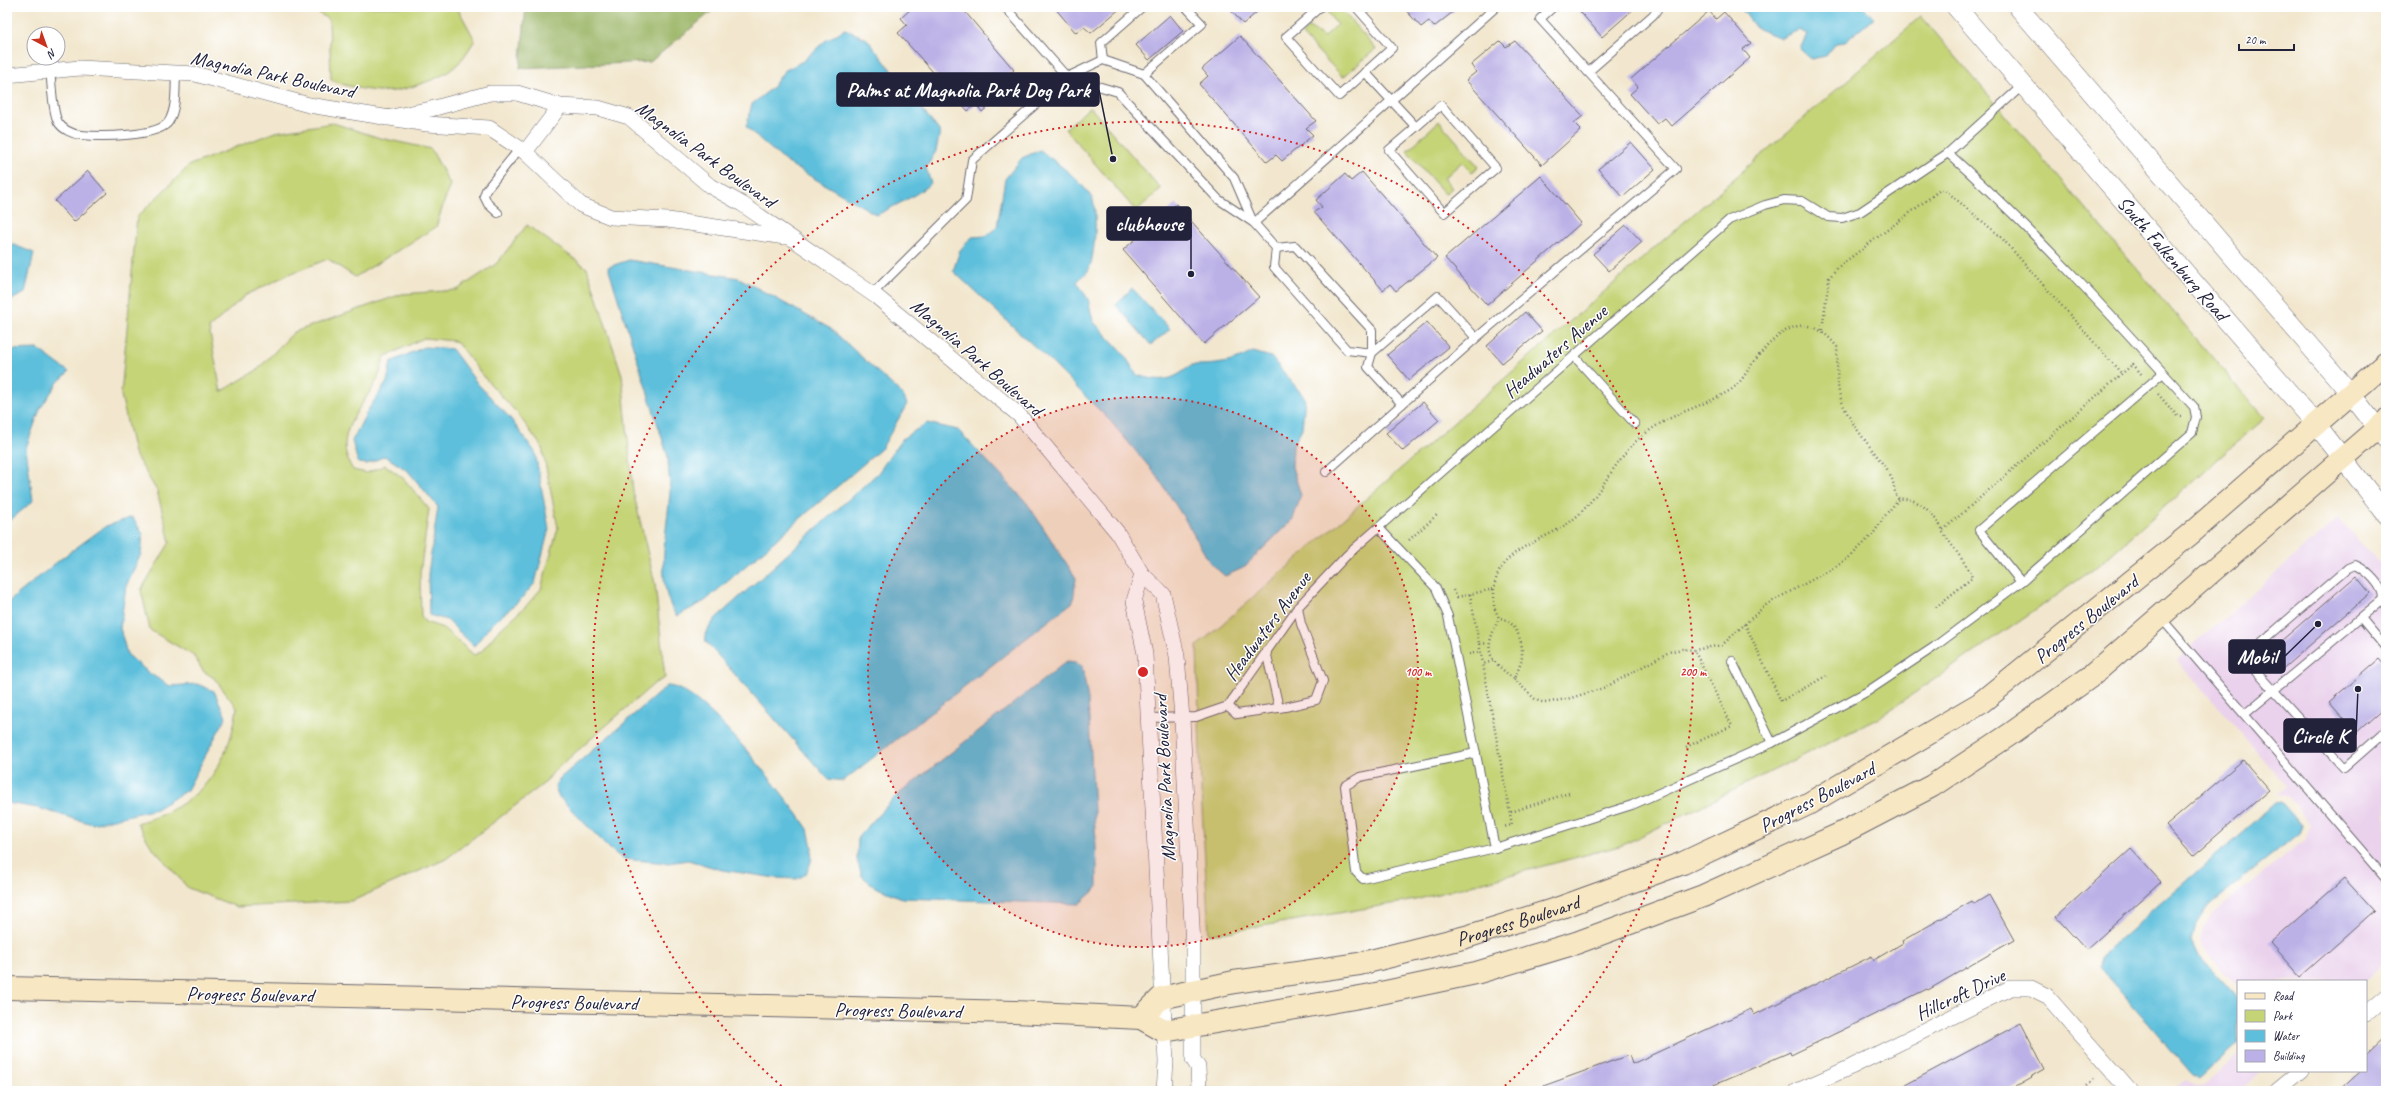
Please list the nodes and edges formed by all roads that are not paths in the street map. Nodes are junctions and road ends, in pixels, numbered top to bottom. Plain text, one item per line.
1 (1005, 7) edge
2 (1142, 7) edge
3 (1186, 7) edge
4 (1320, 7) edge
5 (1356, 7) edge
6 (1496, 7) edge
7 (1553, 7) edge
8 (1659, 7) edge
9 (1956, 7) edge
10 (2018, 7) edge
11 (1103, 60) junction
12 (50, 71) junction
13 (1365, 72) junction
14 (1588, 72) junction
15 (176, 73) junction
16 (1144, 74) junction
17 (7, 76) edge
18 (1067, 76) junction
19 (2023, 85) junction
20 (1392, 100) junction
21 (560, 106) junction
22 (386, 118) junction
23 (1416, 126) junction
24 (523, 150) junction
25 (1948, 153) junction
26 (498, 213) dead end
27 (1254, 223) junction
28 (788, 238) junction
29 (1276, 248) junction
30 (872, 294) junction
31 (1476, 338) junction
32 (1372, 353) junction
33 (1574, 356) junction
34 (2386, 363) edge
35 (2163, 373) junction
36 (2351, 394) junction
37 (1402, 404) junction
38 (1634, 424) dead end
39 (2316, 424) junction
40 (2383, 430) edge
41 (2342, 459) junction
42 (1326, 472) dead end
43 (2386, 514) edge
44 (1379, 528) junction
45 (1142, 574) junction
46 (2021, 582) junction
47 (2384, 602) edge
48 (1298, 607) junction
49 (2161, 618) junction
50 (2361, 618) junction
51 (2386, 648) edge
52 (1266, 651) junction
53 (1732, 661) dead end
54 (2273, 690) junction
55 (1228, 706) junction
56 (1279, 708) junction
57 (2244, 714) junction
58 (1148, 718) junction
59 (1182, 718) junction
60 (2386, 731) edge
61 (1772, 744) junction
62 (1476, 753) junction
63 (1495, 848) junction
64 (2386, 878) edge
65 (7, 988) edge
66 (1194, 991) junction
67 (2386, 997) edge
68 (1161, 998) junction
69 (2367, 1013) edge
70 (1141, 1018) junction
71 (1193, 1024) junction
72 (1164, 1031) junction
73 (2300, 1072) edge
74 (1164, 1091) edge
75 (1199, 1091) edge
76 (1797, 1091) edge
77 (2130, 1091) edge
78 (2277, 1091) edge

1 - 18 lane
2 - 11 lane
3 - 16 lane
4 - 13 lane
5 - 13 lane
6 - 20 lane
7 - 14 lane
8 - 14 lane
9 - 19 street, South Falkenburg Road
10 - 36 street
11 - 16 lane
11 - 18 lane
12 - 15 street, Magnolia Park Boulevard
12 - 15 lane
12 - 17 street, Magnolia Park Boulevard
13 - 20 lane
14 - 31 lane
15 - 22 street, Magnolia Park Boulevard
16 - 27 lane
18 - 27 lane
18 - 30 lane
19 - 25 lane, Headwaters Avenue
19 - 39 street, South Falkenburg Road
20 - 23 lane
20 - 27 lane
21 - 22 street, Magnolia Park Boulevard
21 - 24 street
21 - 28 street, Magnolia Park Boulevard
22 - 24 street, Magnolia Park Boulevard
23 - 23 lane
24 - 26 lane
24 - 28 street, Magnolia Park Boulevard
25 - 33 lane, Headwaters Avenue
25 - 35 lane
27 - 29 lane
28 - 30 street, Magnolia Park Boulevard
29 - 32 lane
29 - 32 lane
30 - 45 street, Magnolia Park Boulevard
31 - 32 lane
31 - 37 lane
32 - 37 lane
33 - 38 lane
33 - 44 lane, Headwaters Avenue
34 - 36 main road, Progress Boulevard
35 - 46 lane
35 - 46 lane
36 - 39 main road, Progress Boulevard
36 - 40 street
37 - 42 lane
39 - 41 street, South Falkenburg Road
39 - 66 main road, Progress Boulevard
40 - 41 main road, Progress Boulevard
41 - 43 street, South Falkenburg Road
41 - 49 main road, Progress Boulevard
44 - 48 lane, Headwaters Avenue
44 - 62 lane
45 - 58 street, Magnolia Park Boulevard
45 - 59 street, Magnolia Park Boulevard
46 - 61 lane
47 - 50 lane
47 - 54 lane
48 - 52 lane, Headwaters Avenue
48 - 56 lane
49 - 57 lane
49 - 71 main road, Progress Boulevard
50 - 51 lane
50 - 54 lane
52 - 55 lane, Headwaters Avenue
52 - 56 lane
53 - 61 lane
54 - 57 lane
54 - 60 lane
55 - 56 lane
55 - 59 lane, Headwaters Avenue
57 - 64 lane
58 - 59 lane, Headwaters Avenue
58 - 68 street, Magnolia Park Boulevard
59 - 66 street, Magnolia Park Boulevard
61 - 63 lane
62 - 63 lane
62 - 63 lane
65 - 70 main road, Progress Boulevard
66 - 68 main road, Progress Boulevard
66 - 71 street, Magnolia Park Boulevard
67 - 69 street
68 - 70 main road
68 - 72 street, Magnolia Park Boulevard
70 - 72 main road, Progress Boulevard
71 - 72 main road, Progress Boulevard
71 - 75 street, Magnolia Park Boulevard
72 - 74 street, Magnolia Park Boulevard
73 - 78 street
76 - 77 street, Hillcroft Drive

